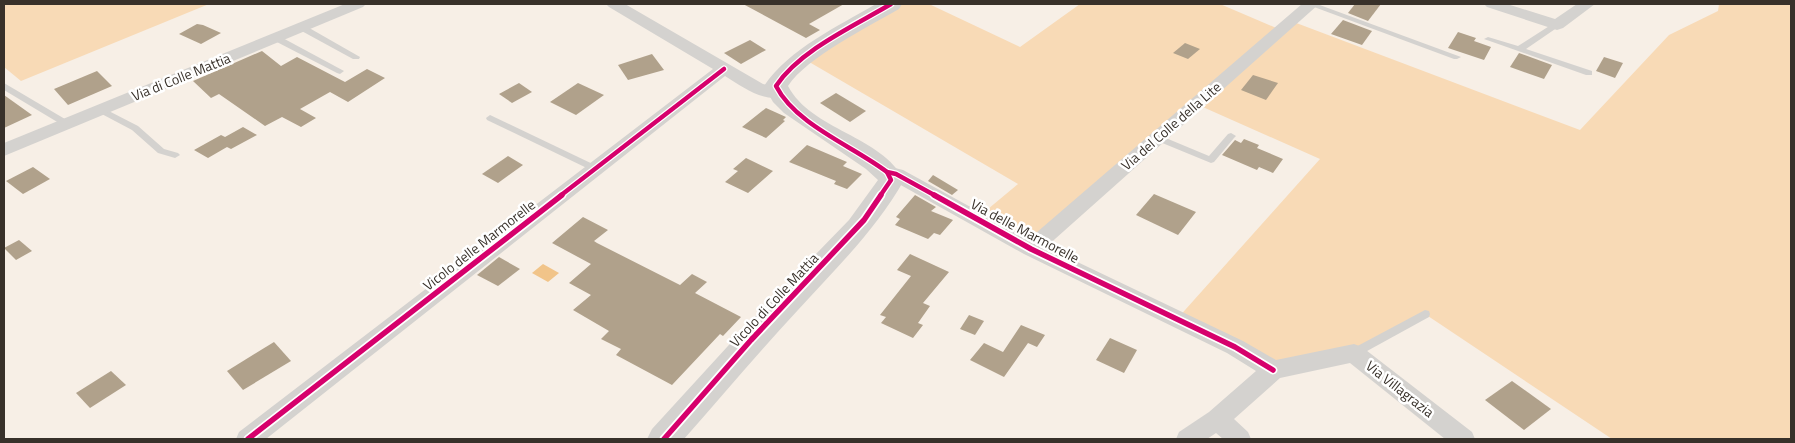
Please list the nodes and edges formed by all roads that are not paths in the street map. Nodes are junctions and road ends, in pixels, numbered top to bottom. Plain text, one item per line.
1 (358, 4) edge
2 (614, 4) edge
3 (891, 4) edge
4 (1310, 4) edge
5 (1492, 4) edge
6 (1587, 4) edge
7 (1557, 25) junction
8 (301, 27) junction
9 (276, 38) junction
10 (1488, 39) dead end
11 (1520, 49) junction
12 (356, 57) dead end
13 (1457, 57) dead end
14 (724, 69) junction
15 (340, 71) dead end
16 (1589, 73) dead end
17 (4, 86) edge
18 (777, 93) junction
19 (101, 110) junction
20 (490, 118) dead end
21 (67, 124) junction
22 (1231, 136) dead end
23 (1158, 138) junction
24 (4, 150) edge
25 (175, 155) dead end
26 (596, 169) junction
27 (887, 172) junction
28 (1031, 249) junction
29 (1425, 314) dead end
30 (1354, 353) junction
31 (1274, 370) junction
32 (1218, 419) junction
33 (248, 439) edge
34 (664, 439) edge
35 (1188, 439) edge
36 (1239, 439) edge
37 (1463, 439) edge

1 - 8 street, Via di Colle Mattia
2 - 14 street, Via delle Marmorelle
3 - 18 street
4 - 13 lane
4 - 23 street, Via del Colle della Lite
5 - 7 street
6 - 7 street
7 - 11 lane
8 - 9 street, Via di Colle Mattia
8 - 12 lane
9 - 15 lane
9 - 19 street, Via di Colle Mattia
10 - 11 lane
11 - 16 lane
14 - 18 street, Via delle Marmorelle
14 - 26 street, Vicolo delle Marmorelle
17 - 21 lane
18 - 27 street, Via delle Marmorelle
19 - 21 street, Via di Colle Mattia
19 - 25 lane
20 - 26 lane
21 - 24 street, Via di Colle Mattia
22 - 23 lane
23 - 28 street, Via del Colle della Lite
26 - 33 street, Vicolo delle Marmorelle
27 - 28 street, Via delle Marmorelle
27 - 34 street, Vicolo di Colle Mattia
28 - 31 street, Via delle Marmorelle
29 - 30 lane
30 - 31 street, Via Villagrazia
30 - 37 street, Via Villagrazia
31 - 32 street
32 - 35 street
32 - 36 street

